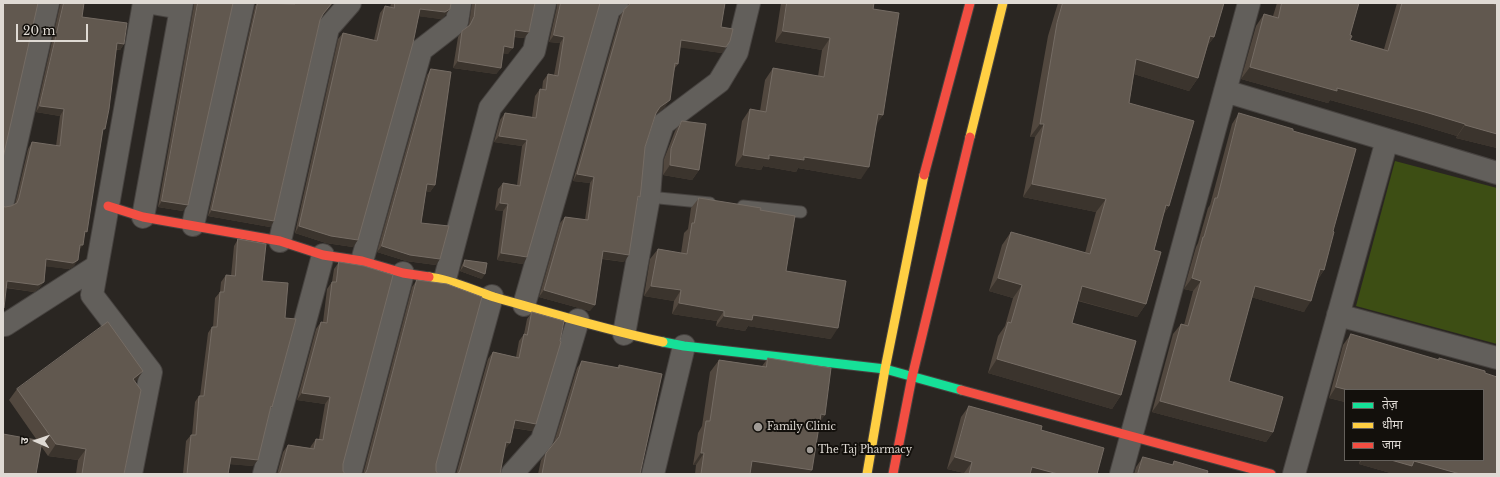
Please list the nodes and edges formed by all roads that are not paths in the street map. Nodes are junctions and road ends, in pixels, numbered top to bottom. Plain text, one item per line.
1 (48, 3) edge
2 (144, 3) edge
3 (152, 3) edge
4 (243, 3) edge
5 (350, 3) edge
6 (460, 3) edge
7 (545, 3) edge
8 (617, 3) edge
9 (749, 3) edge
10 (970, 3) edge
11 (1003, 3) edge
12 (1249, 3) edge
13 (181, 6) edge
14 (1225, 92) junction
15 (1386, 140) junction
16 (1497, 173) edge
17 (649, 197) junction
18 (3, 201) edge
19 (717, 204) edge
20 (733, 205) edge
21 (108, 206) junction
22 (801, 212) dead end
23 (143, 217) junction
24 (193, 225) junction
25 (280, 241) junction
26 (323, 255) junction
27 (362, 261) junction
28 (97, 266) junction
29 (403, 273) junction
30 (444, 279) junction
31 (492, 296) junction
32 (524, 305) junction
33 (1338, 314) junction
34 (578, 320) junction
35 (4, 327) edge
36 (624, 334) junction
37 (684, 346) junction
38 (1497, 358) edge
39 (885, 369) junction
40 (912, 376) junction
41 (1132, 436) junction
42 (131, 474) edge
43 (264, 474) edge
44 (350, 474) edge
45 (443, 474) edge
46 (512, 474) edge
47 (653, 474) edge
48 (867, 474) edge
49 (893, 474) edge
50 (1121, 474) edge
51 (1271, 474) edge
52 (1294, 474) edge

1 - 18 street
2 - 21 street
3 - 13 street
4 - 24 street
5 - 25 street
6 - 27 street
7 - 30 street
8 - 32 street
9 - 17 street
10 - 39 street
11 - 40 street
12 - 14 street
13 - 23 street
14 - 15 street
14 - 41 street
15 - 16 street
15 - 33 street
17 - 19 lane
17 - 36 street
20 - 22 lane
21 - 23 street
21 - 28 street
23 - 24 street
24 - 25 street
25 - 26 street
26 - 27 street
26 - 43 street
27 - 29 street
28 - 35 street
28 - 42 street
29 - 30 street
29 - 44 street
30 - 31 street
31 - 32 street
31 - 45 street
32 - 34 street
33 - 38 street
33 - 52 street
34 - 36 street
34 - 46 street
36 - 37 street
37 - 39 street
37 - 47 street
39 - 40 street
39 - 48 street
40 - 41 street
40 - 49 street
41 - 50 street
41 - 51 street

